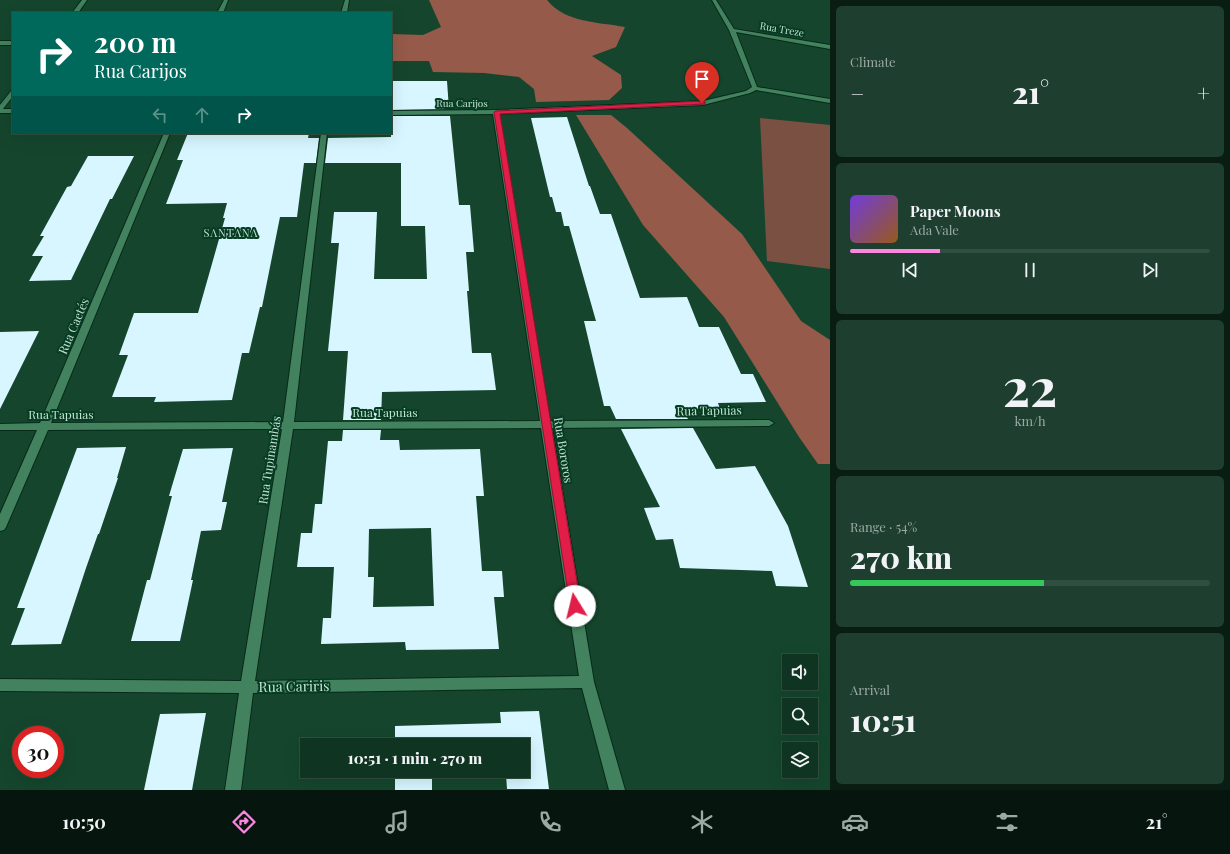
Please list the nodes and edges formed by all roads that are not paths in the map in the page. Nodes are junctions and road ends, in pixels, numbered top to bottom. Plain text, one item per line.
1 (85, 0) edge
2 (226, 0) edge
3 (347, 0) edge
4 (714, 0) edge
5 (76, 12) edge
6 (220, 12) edge
7 (344, 12) edge
8 (732, 30) junction
9 (0, 43) edge
10 (12, 43) edge
11 (830, 47) edge
12 (755, 88) junction
13 (12, 93) edge
14 (830, 101) edge
15 (0, 110) edge
16 (12, 111) edge
17 (496, 112) junction
18 (392, 113) edge
19 (167, 134) edge
20 (324, 134) edge
21 (769, 422) dead end
22 (547, 424) junction
23 (288, 425) junction
24 (0, 427) edge
25 (44, 427) junction
26 (0, 526) edge
27 (587, 682) junction
28 (0, 685) edge
29 (247, 687) junction
30 (233, 790) edge
31 (617, 790) edge

1 - 5 street
2 - 6 street
3 - 7 street
4 - 8 street
8 - 11 street, Rua Treze
8 - 12 street
9 - 10 street
12 - 14 street
12 - 17 street, Rua Carijos
13 - 15 street
15 - 16 street
17 - 18 street, Rua Carijos
17 - 22 street, Rua Bororos
19 - 25 street, Rua Caetés
20 - 23 street, Rua Tupinambás
21 - 22 street, Rua Tapuias
22 - 23 street, Rua Tapuias
22 - 27 street, Rua Bororos
23 - 25 street, Rua Tapuias
23 - 29 street, Rua Tupinambás
24 - 25 street, Rua Tapuias
25 - 26 street, Rua Caetés
27 - 29 street, Rua Cariris
27 - 31 street, Rua Bororos
28 - 29 street, Rua Cariris
29 - 30 street, Rua Tupinambás

